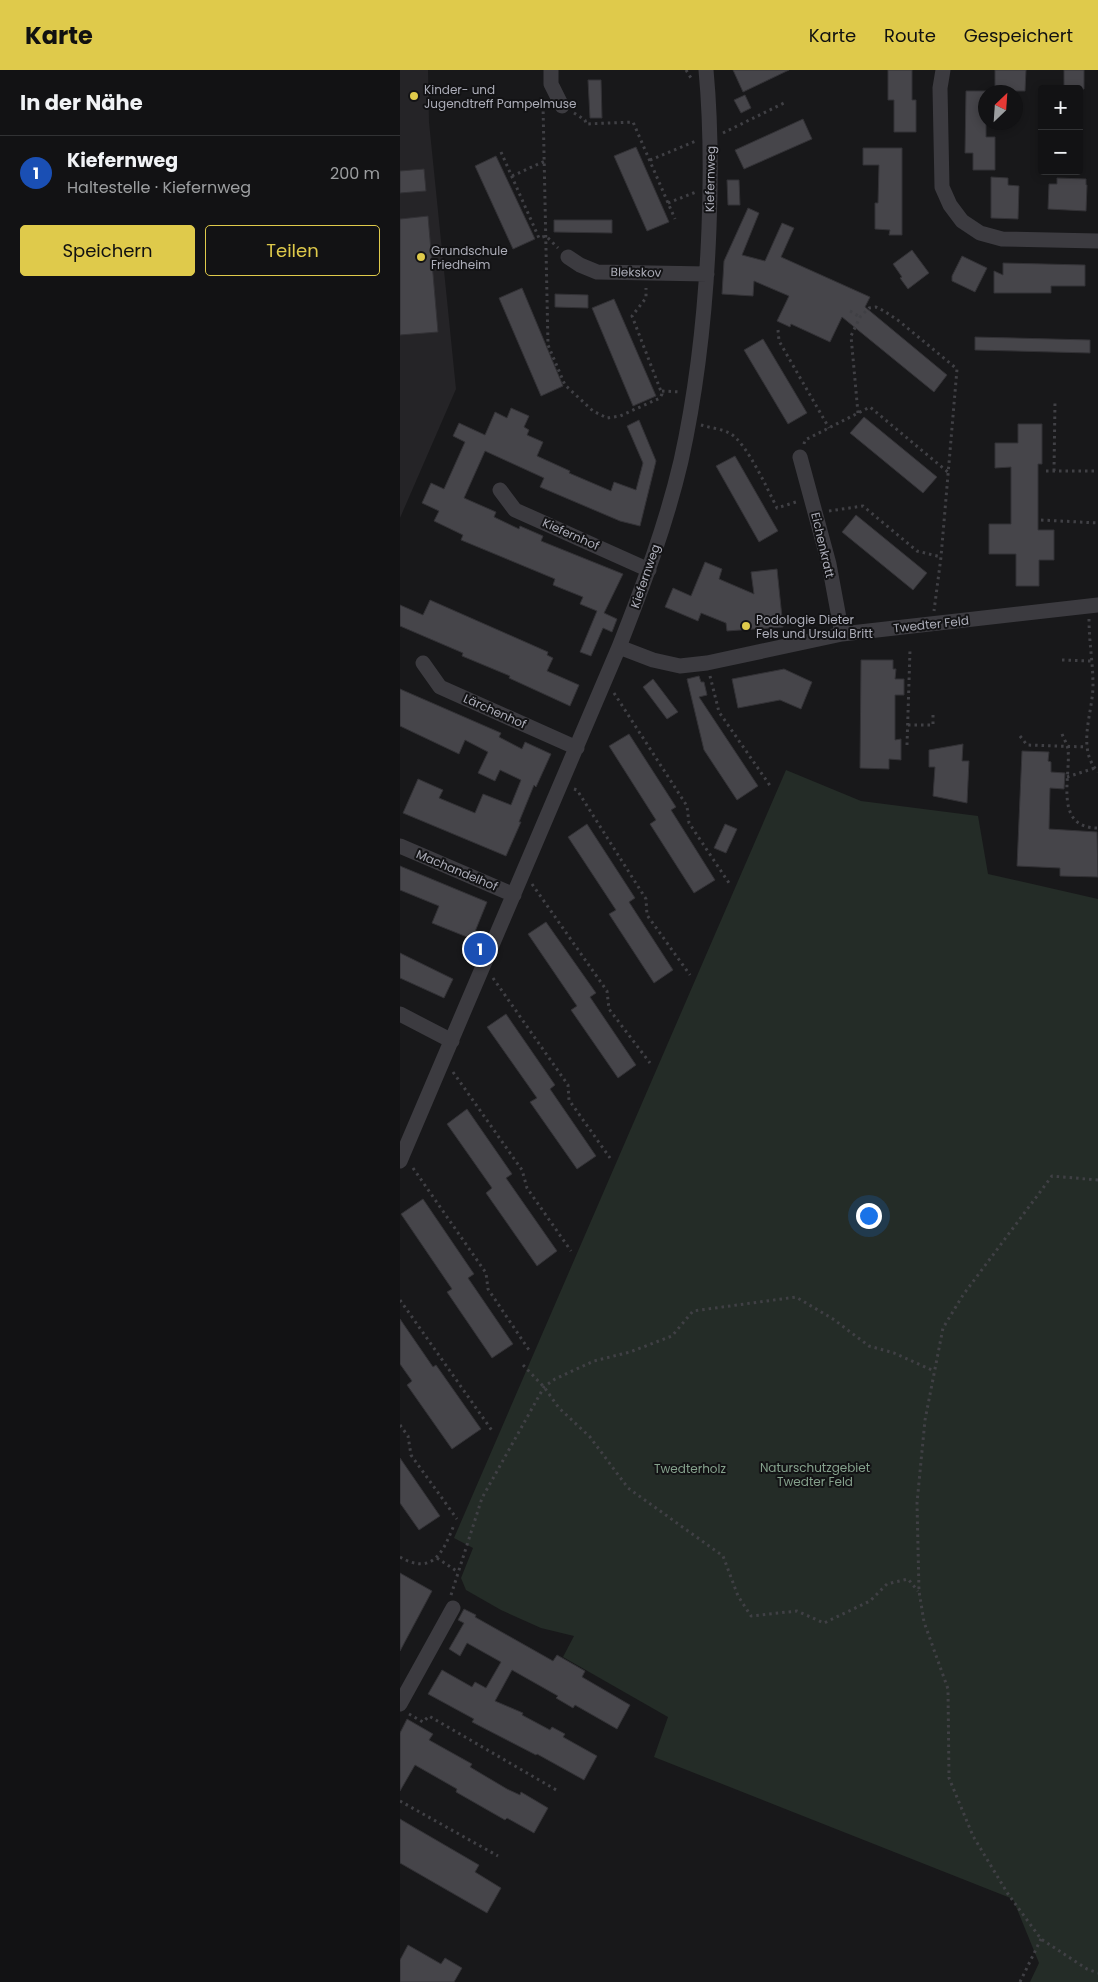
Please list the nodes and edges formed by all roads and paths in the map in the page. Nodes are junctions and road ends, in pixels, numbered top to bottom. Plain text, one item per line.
1 (551, 70) edge
2 (706, 70) edge
3 (943, 70) edge
4 (543, 102) dead end
5 (786, 102) dead end
6 (562, 106) joint
7 (711, 134) junction
8 (501, 152) dead end
9 (650, 160) junction
10 (545, 161) junction
11 (512, 176) junction
12 (711, 186) junction
13 (668, 203) junction
14 (675, 219) dead end
15 (546, 236) junction
16 (1098, 242) edge
17 (568, 257) joint
18 (707, 274) junction
19 (646, 290) dead end
20 (850, 311) dead end
21 (860, 316) junction
22 (778, 330) dead end
23 (1055, 401) dead end
24 (858, 413) junction
25 (689, 421) junction
26 (829, 428) junction
27 (800, 457) joint
28 (1046, 471) dead end
29 (1054, 471) junction
30 (1098, 471) edge
31 (949, 473) junction
32 (500, 490) dead end
33 (811, 497) junction
34 (816, 513) junction
35 (1041, 520) dead end
36 (1098, 523) edge
37 (941, 557) junction
38 (649, 570) junction
39 (1094, 606) edge
40 (932, 624) junction
41 (842, 634) junction
42 (619, 647) junction
43 (910, 650) dead end
44 (1062, 660) dead end
45 (1091, 661) junction
46 (423, 663) dead end
47 (707, 663) junction
48 (602, 688) junction
49 (933, 712) dead end
50 (908, 725) junction
51 (1062, 734) dead end
52 (1020, 736) dead end
53 (907, 745) dead end
54 (1068, 747) junction
55 (1087, 747) junction
56 (577, 748) junction
57 (1094, 768) junction
58 (1098, 772) edge
59 (1067, 777) junction
60 (562, 784) junction
61 (771, 787) dead end
62 (1098, 828) edge
63 (400, 846) edge
64 (520, 879) junction
65 (729, 883) dead end
66 (514, 895) junction
67 (481, 972) junction
68 (690, 975) dead end
69 (400, 1014) edge
70 (452, 1041) junction
71 (650, 1063) dead end
72 (442, 1065) junction
73 (610, 1158) dead end
74 (400, 1160) edge
75 (1098, 1180) edge
76 (571, 1251) dead end
77 (400, 1300) edge
78 (529, 1350) dead end
79 (523, 1365) dead end
80 (934, 1371) junction
81 (544, 1388) junction
82 (400, 1425) edge
83 (493, 1432) dead end
84 (457, 1519) dead end
85 (454, 1525) dead end
86 (400, 1557) edge
87 (437, 1558) junction
88 (458, 1572) junction
89 (919, 1591) junction
90 (453, 1608) joint
91 (404, 1709) edge
92 (558, 1791) dead end
93 (400, 1801) edge
94 (498, 1856) dead end
95 (1041, 1939) junction
96 (1098, 1973) edge
97 (1020, 1982) edge

1 - 6 street
2 - 7 street, Kiefernweg
3 - 16 street
4 - 10 path
5 - 7 path
6 - 9 path
7 - 9 path
7 - 12 street, Kiefernweg
8 - 11 path
9 - 13 path
10 - 11 path
10 - 15 path
11 - 15 path
12 - 13 path
12 - 18 street, Kiefernweg
13 - 14 path
15 - 17 path
15 - 19 path
17 - 18 street, Blekskov
18 - 25 street, Kiefernweg
20 - 21 path
21 - 24 path
21 - 31 path
22 - 26 path
23 - 29 path
24 - 26 path
24 - 31 path
25 - 33 path
25 - 38 street, Kiefernweg
26 - 27 path
27 - 33 street, Eichenkratt
28 - 29 path
29 - 30 path
31 - 37 path
32 - 38 street, Kiefernhof
33 - 34 street, Eichenkratt
34 - 37 path
34 - 41 street, Eichenkratt
35 - 36 path
37 - 40 path
38 - 42 street, Kiefernweg
39 - 40 street, Twedter Feld
39 - 45 path
40 - 41 street, Twedter Feld
41 - 47 street, Twedter Feld
42 - 47 street, Twedter Feld
42 - 48 street, Kiefernweg
43 - 50 path
44 - 45 path
45 - 55 path
46 - 56 street, Lärchenhof
47 - 61 path
48 - 56 street, Kiefernweg
48 - 65 path
49 - 50 path
50 - 53 path
51 - 54 path
52 - 54 path
54 - 55 path
54 - 59 path
55 - 57 path
56 - 60 street, Kiefernweg
57 - 58 path
57 - 59 path
59 - 62 path
60 - 64 street, Kiefernweg
60 - 68 path
63 - 66 street, Machandelhof
64 - 66 street, Kiefernweg
64 - 71 path
66 - 67 street, Kiefernweg
67 - 70 street, Kiefernweg
67 - 73 path
69 - 70 street
70 - 72 street, Kiefernweg
72 - 74 street, Kiefernweg
72 - 76 path
74 - 78 path
75 - 80 path
77 - 83 path
79 - 81 path
80 - 81 path
80 - 89 path
81 - 88 path
81 - 89 path
82 - 84 path
85 - 87 path
86 - 87 path
87 - 88 path
88 - 90 path
89 - 95 path
90 - 91 street
91 - 92 path
93 - 94 path
95 - 96 path
95 - 97 path

